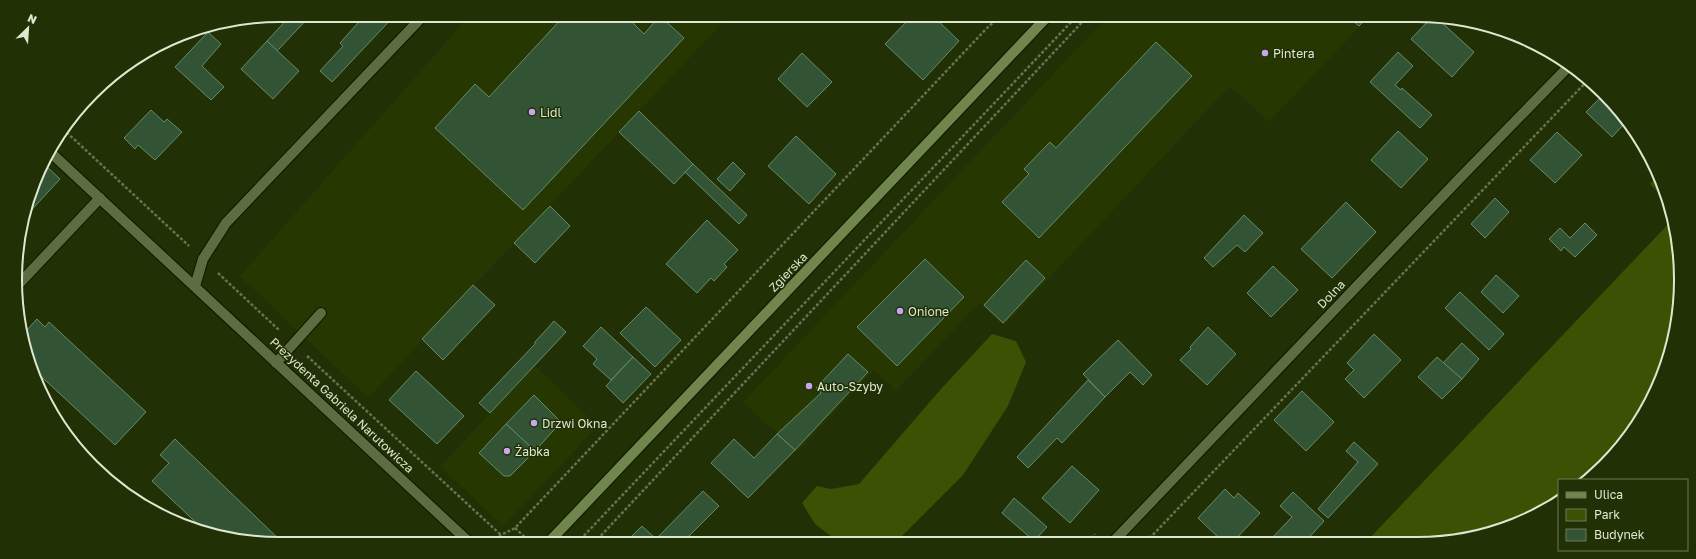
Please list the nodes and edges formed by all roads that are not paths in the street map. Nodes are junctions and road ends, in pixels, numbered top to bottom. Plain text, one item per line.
1 (417, 22) edge
2 (1042, 22) edge
3 (1566, 69) edge
4 (54, 155) edge
5 (100, 198) junction
6 (22, 281) edge
7 (195, 286) junction
8 (321, 313) dead end
9 (276, 363) junction
10 (463, 537) edge
11 (555, 537) edge
12 (1118, 537) edge

1 - 7 street
2 - 11 main road, Zgierska
3 - 12 street, Dolna
4 - 5 street, Prezydenta Gabriela Narutowicza
5 - 6 street
5 - 7 street, Prezydenta Gabriela Narutowicza
7 - 9 street, Prezydenta Gabriela Narutowicza
8 - 9 street
9 - 10 street, Prezydenta Gabriela Narutowicza

